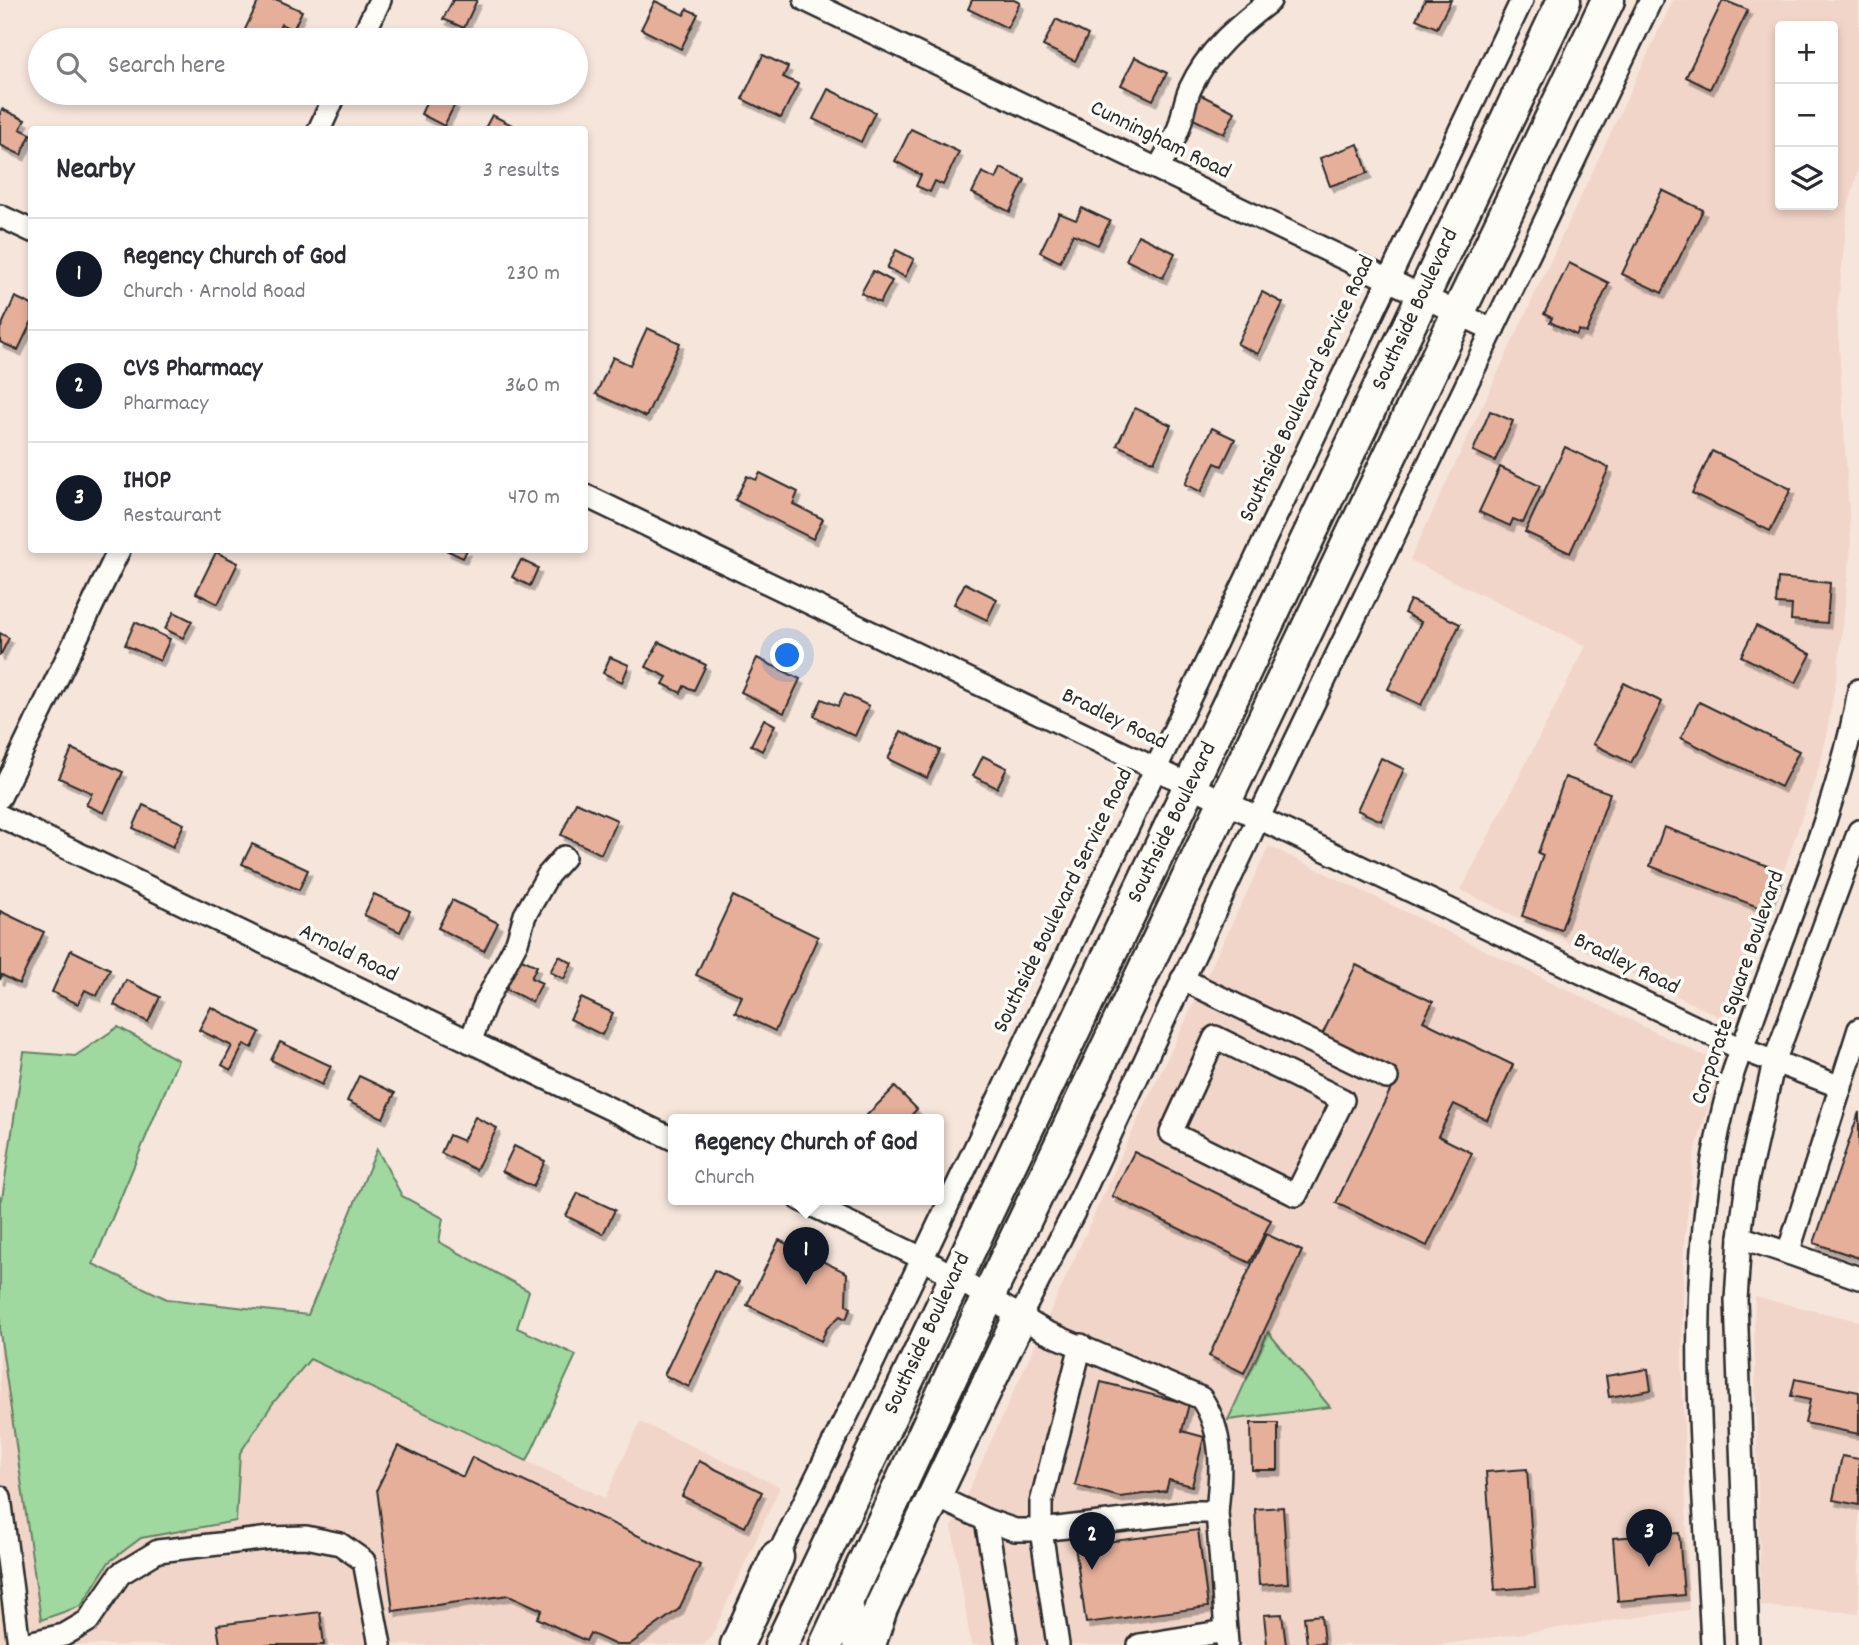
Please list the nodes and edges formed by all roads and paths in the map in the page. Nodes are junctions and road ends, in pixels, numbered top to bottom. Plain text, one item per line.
1 (380, 0) edge
2 (805, 0) edge
3 (1522, 0) edge
4 (1564, 0) edge
5 (1608, 0) edge
6 (1651, 0) edge
7 (1270, 1) edge
8 (367, 28) edge
9 (330, 105) edge
10 (321, 126) edge
11 (1157, 169) junction
12 (0, 216) edge
13 (28, 229) edge
14 (1389, 280) junction
15 (1422, 296) junction
16 (1458, 314) junction
17 (1493, 330) junction
18 (588, 497) edge
19 (118, 553) edge
20 (1859, 690) edge
21 (1156, 770) junction
22 (1190, 786) junction
23 (0, 797) edge
24 (1224, 803) junction
25 (0, 816) edge
26 (1258, 819) junction
27 (1859, 831) edge
28 (564, 857) dead end
29 (1182, 979) junction
30 (1859, 1029) edge
31 (1292, 1032) junction
32 (470, 1042) junction
33 (1741, 1049) junction
34 (1774, 1062) junction
35 (1276, 1066) junction
36 (1387, 1078) dead end
37 (1841, 1087) junction
38 (668, 1137) edge
39 (812, 1205) edge
40 (1740, 1237) junction
41 (1788, 1253) junction
42 (922, 1258) junction
43 (954, 1278) junction
44 (1859, 1278) edge
45 (988, 1297) junction
46 (1020, 1317) junction
47 (1081, 1345) junction
48 (1740, 1427) junction
49 (1702, 1429) junction
50 (935, 1496) junction
51 (0, 1497) edge
52 (1217, 1512) junction
53 (986, 1520) junction
54 (1041, 1530) junction
55 (777, 1557) joint
56 (816, 1572) junction
57 (848, 1597) junction
58 (1226, 1638) edge
59 (19, 1645) edge
60 (380, 1645) edge
61 (737, 1645) edge
62 (757, 1645) edge
63 (781, 1645) edge
64 (826, 1645) edge
65 (856, 1645) edge
66 (869, 1645) edge
67 (1007, 1645) edge
68 (1058, 1645) edge
69 (1139, 1645) edge
70 (1712, 1645) edge
71 (1748, 1645) edge

1 - 8 street
2 - 11 street, Cunningham Road
3 - 14 street, Southside Boulevard Service Road
4 - 15 highway, Southside Boulevard
5 - 16 highway, Southside Boulevard
6 - 17 street
7 - 11 street
9 - 10 street
11 - 14 street, Cunningham Road
12 - 13 street
14 - 15 street, Cunningham Road
14 - 21 street, Southside Boulevard Service Road
15 - 16 street, Cunningham Road
15 - 22 highway, Southside Boulevard
16 - 17 street, Cunningham Road
16 - 24 highway, Southside Boulevard
17 - 26 street
18 - 21 street, Bradley Road
19 - 23 street
20 - 33 street, Corporate Square Boulevard
21 - 22 street, Bradley Road
21 - 42 street, Southside Boulevard Service Road
22 - 24 street, Bradley Road
22 - 43 highway, Southside Boulevard
24 - 26 street, Bradley Road
24 - 45 highway, Southside Boulevard
25 - 32 street, Arnold Road
26 - 29 street
26 - 33 street, Bradley Road
27 - 34 street
28 - 32 street
29 - 31 street
29 - 46 street
30 - 37 street
31 - 35 street
31 - 36 street
32 - 38 street, Arnold Road
33 - 34 street, Bradley Road
33 - 49 street, Corporate Square Boulevard
34 - 37 street, Bradley Road
34 - 40 street
35 - 35 street
37 - 41 street
39 - 42 street
40 - 41 street
40 - 48 street
41 - 44 street
42 - 43 street
42 - 55 street, Southside Boulevard Service Road
43 - 45 street
43 - 56 highway, Southside Boulevard
45 - 46 street
45 - 57 highway, Southside Boulevard
46 - 47 street
46 - 50 highway
47 - 52 street
47 - 54 street
48 - 49 street
48 - 71 street
49 - 70 street, Corporate Square Boulevard
50 - 53 street
50 - 66 highway
51 - 59 street
52 - 54 street
52 - 58 street
53 - 54 street
53 - 67 street
54 - 68 street
55 - 61 highway
56 - 62 highway
56 - 63 highway, Southside Boulevard
57 - 64 highway, Southside Boulevard
57 - 65 main road
58 - 69 street
59 - 60 street

